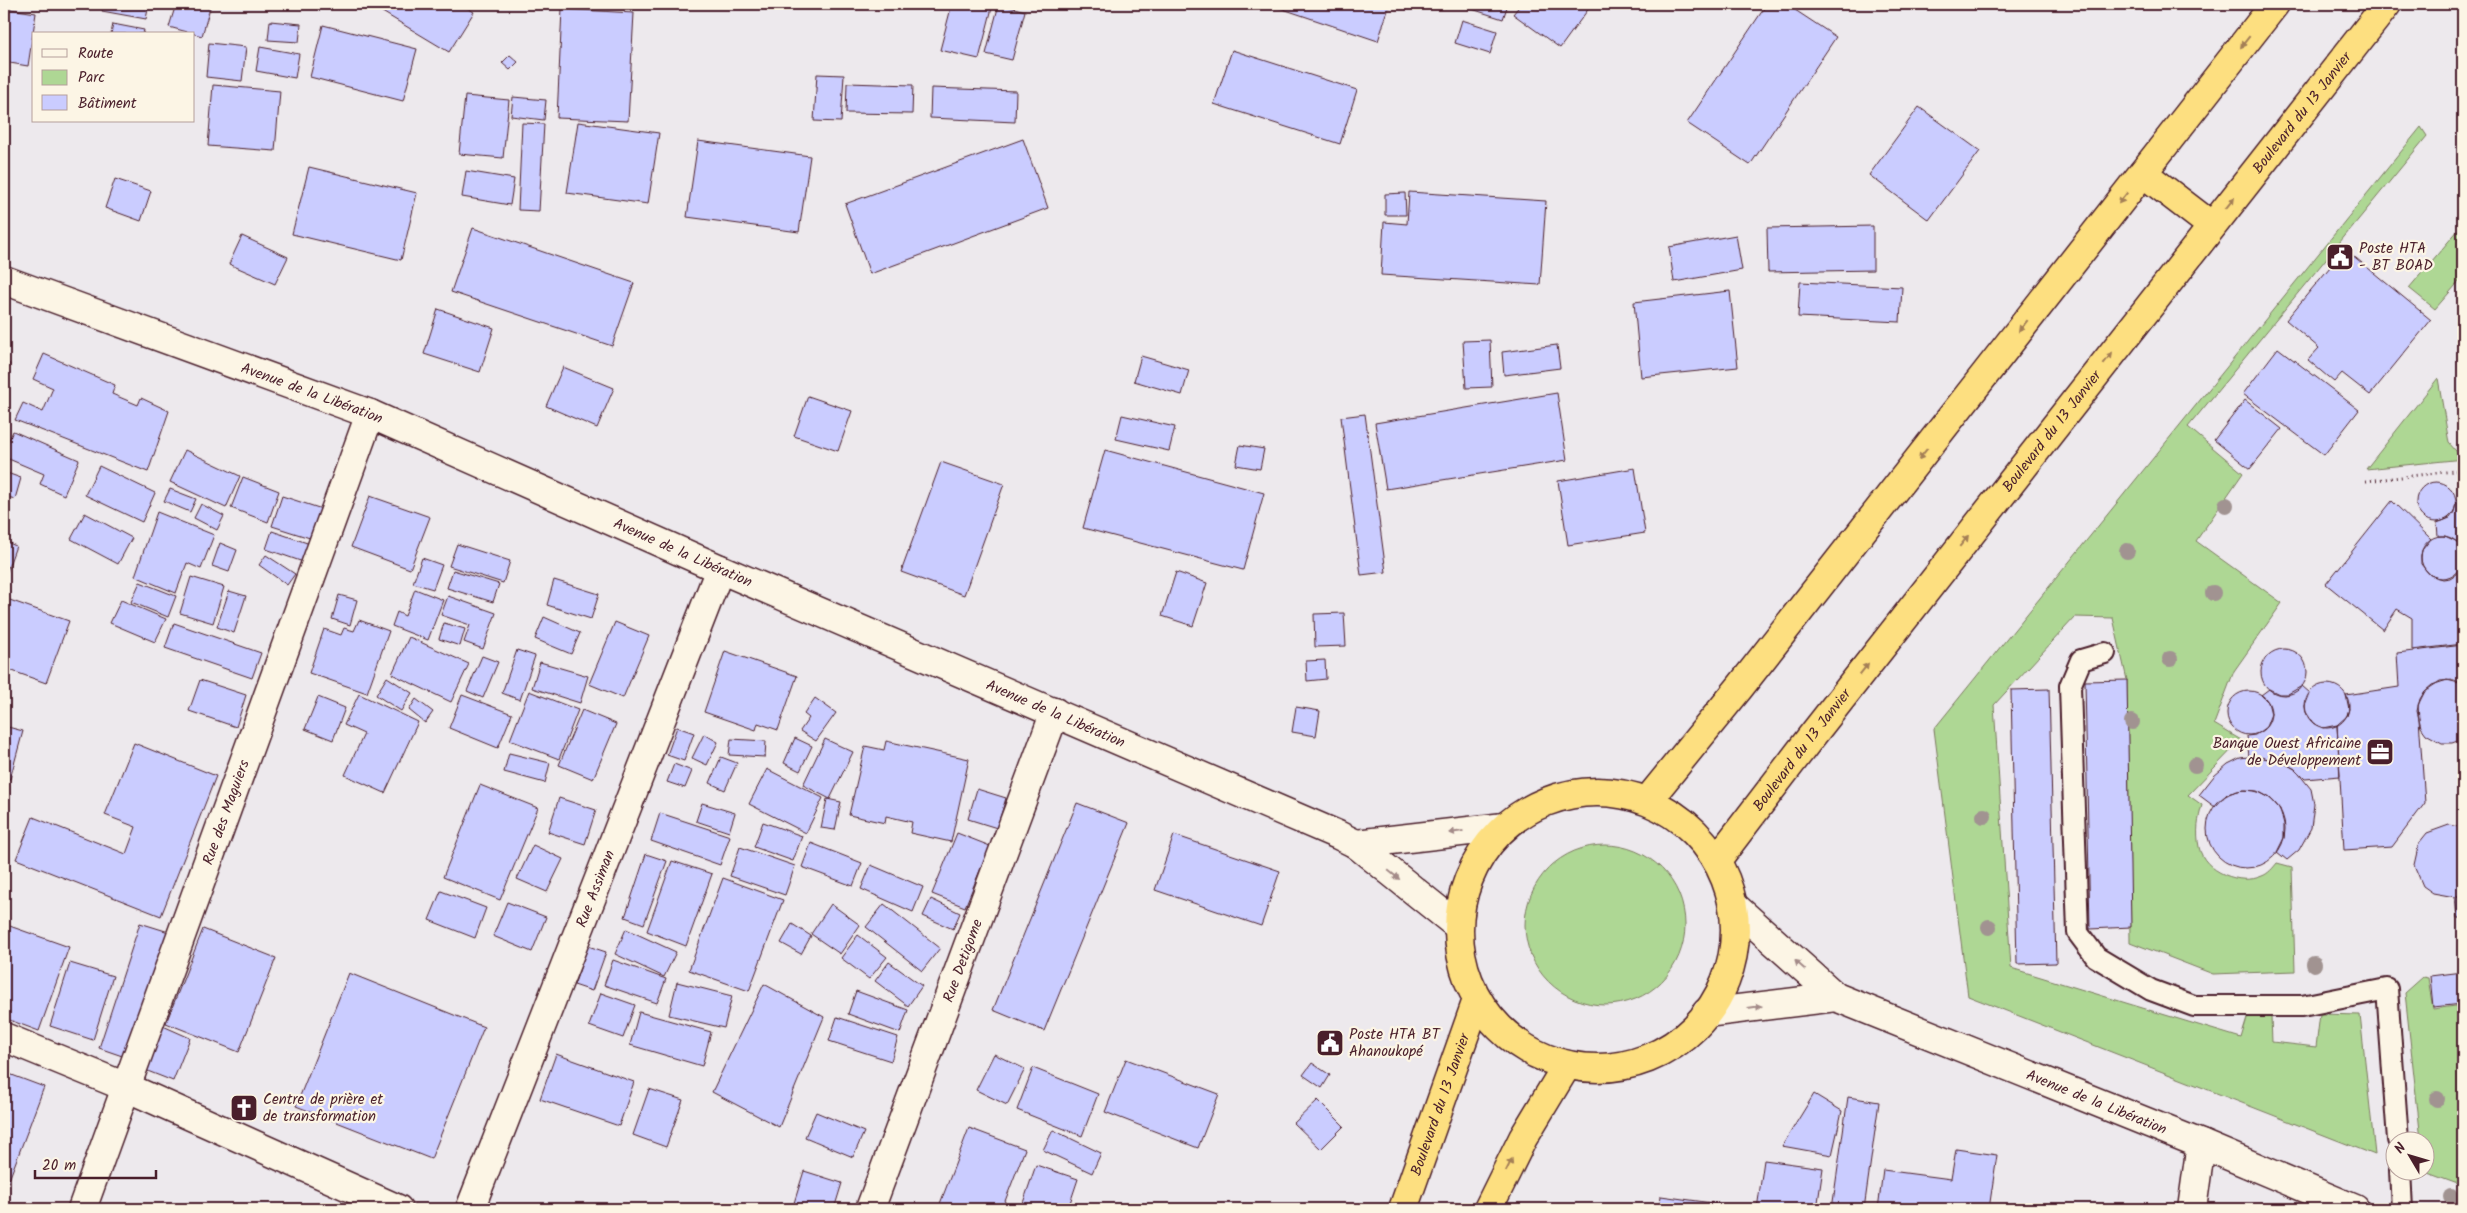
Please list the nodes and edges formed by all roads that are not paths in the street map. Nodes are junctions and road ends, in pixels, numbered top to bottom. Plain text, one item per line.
1 (2275, 4) edge
2 (2387, 4) edge
3 (2143, 173) junction
4 (2212, 226) junction
5 (4, 280) edge
6 (370, 414) junction
7 (720, 569) junction
8 (2105, 653) dead end
9 (1055, 712) junction
10 (1648, 800) junction
11 (1504, 827) junction
12 (1356, 844) junction
13 (1717, 860) junction
14 (1733, 906) junction
15 (1458, 926) junction
16 (1836, 998) junction
17 (1477, 1000) junction
18 (1706, 1013) junction
19 (4, 1037) edge
20 (1567, 1065) junction
21 (126, 1087) junction
22 (2397, 1130) edge
23 (2201, 1144) junction
24 (2401, 1180) edge
25 (82, 1209) edge
26 (398, 1209) edge
27 (470, 1209) edge
28 (870, 1209) edge
29 (1403, 1209) edge
30 (1488, 1209) edge
31 (2192, 1209) edge
32 (2355, 1209) edge
33 (2402, 1209) edge

1 -> 3 highway
4 -> 2 highway, Boulevard du 13 Janvier
3 - 4 highway
3 -> 10 highway
13 -> 4 highway, Boulevard du 13 Janvier
5 - 6 main road, Avenue de la Libération
6 - 7 main road, Avenue de la Libération
6 - 21 main road, Rue des Maguiers
7 - 9 main road, Avenue de la Libération
7 - 27 main road, Rue Assiman
8 - 22 lane
9 - 12 main road, Avenue de la Libération
9 - 28 main road, Rue Detigome
10 - 11 highway
10 - 13 highway
11 -> 12 main road
11 - 15 highway
12 -> 15 main road, Avenue de la Libération
13 - 14 highway
16 -> 14 main road
14 - 18 highway
15 - 17 highway
18 -> 16 main road
16 - 23 main road, Avenue de la Libération
17 - 20 highway
17 - 29 highway, Boulevard du 13 Janvier
18 - 20 highway
19 - 21 main road
30 -> 20 highway
21 - 25 main road, Rue des Maguiers
21 - 26 main road
23 - 31 main road
23 - 32 main road, Avenue de la Libération
24 - 33 lane

